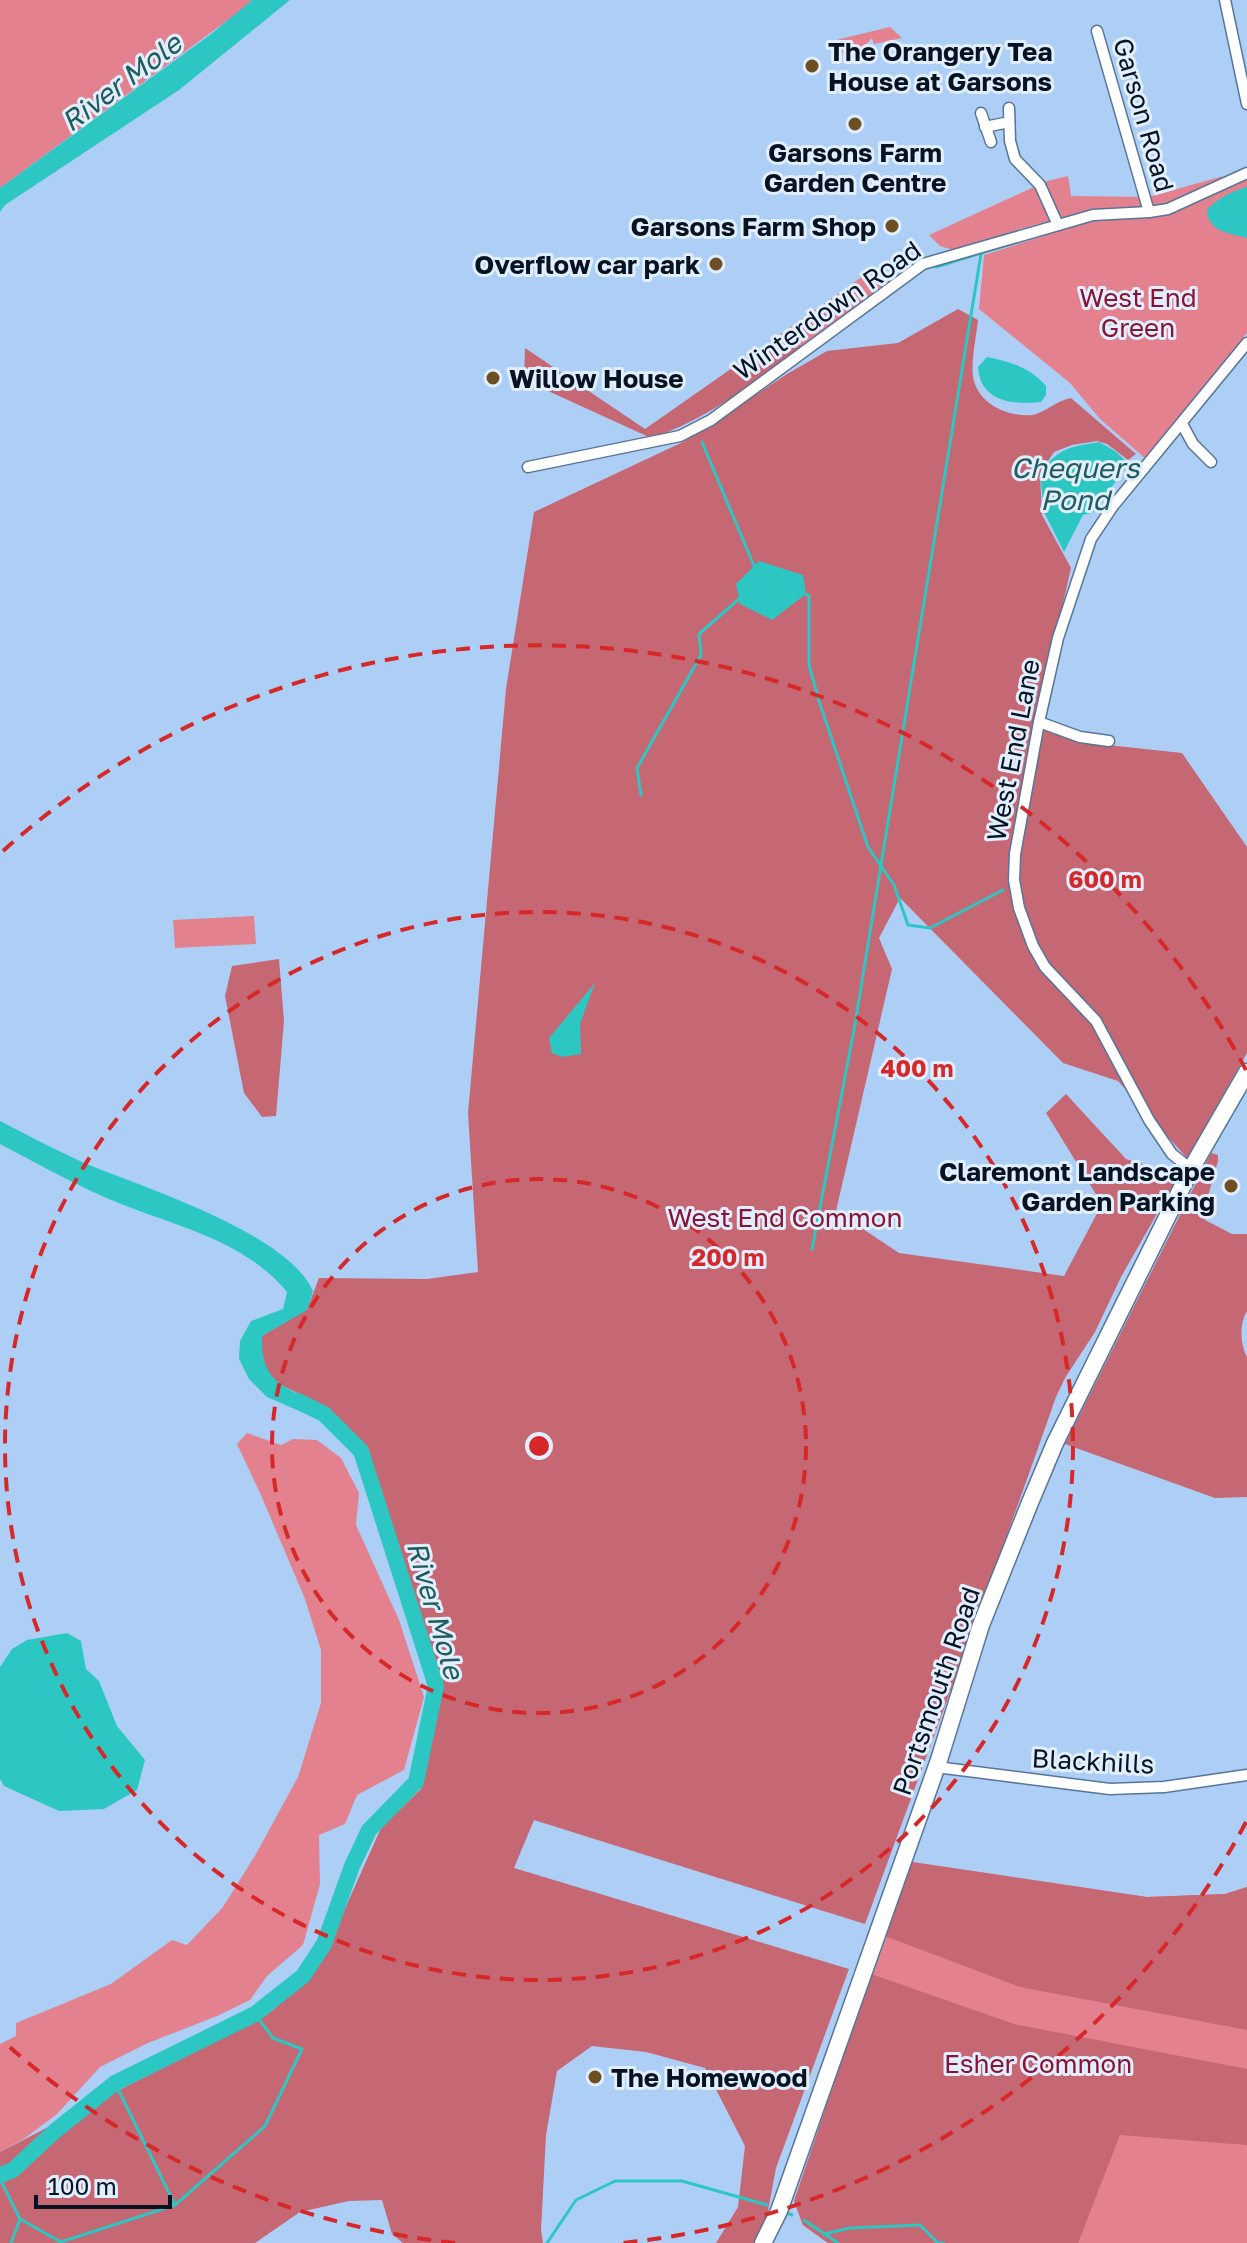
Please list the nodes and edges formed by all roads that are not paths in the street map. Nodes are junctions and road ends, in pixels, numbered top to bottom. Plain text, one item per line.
1 (1225, 0) edge
2 (1097, 31) dead end
3 (1244, 71) edge
4 (1247, 104) edge
5 (1009, 108) dead end
6 (981, 113) dead end
7 (1009, 122) junction
8 (985, 127) junction
9 (991, 142) dead end
10 (1247, 173) edge
11 (1149, 212) junction
12 (1058, 225) junction
13 (1247, 343) edge
14 (1182, 424) junction
15 (1211, 462) dead end
16 (528, 467) dead end
17 (1039, 722) junction
18 (1109, 741) dead end
19 (1247, 1072) edge
20 (1191, 1169) junction
21 (936, 1767) junction
22 (1247, 1775) edge
23 (763, 2243) edge

1 - 3 street
2 - 11 street, Garson Road
3 - 4 street
5 - 7 street
6 - 8 street
7 - 8 street
7 - 12 street
8 - 9 street
10 - 11 street, Winterdown Road
11 - 12 street, Winterdown Road
12 - 16 street, Winterdown Road
13 - 14 street, West End Lane
14 - 15 street
14 - 17 street, West End Lane
17 - 18 street
17 - 20 street, West End Lane
19 - 20 main road, Portsmouth Road
20 - 21 main road, Portsmouth Road
21 - 22 street, Blackhills
21 - 23 main road, Portsmouth Road

